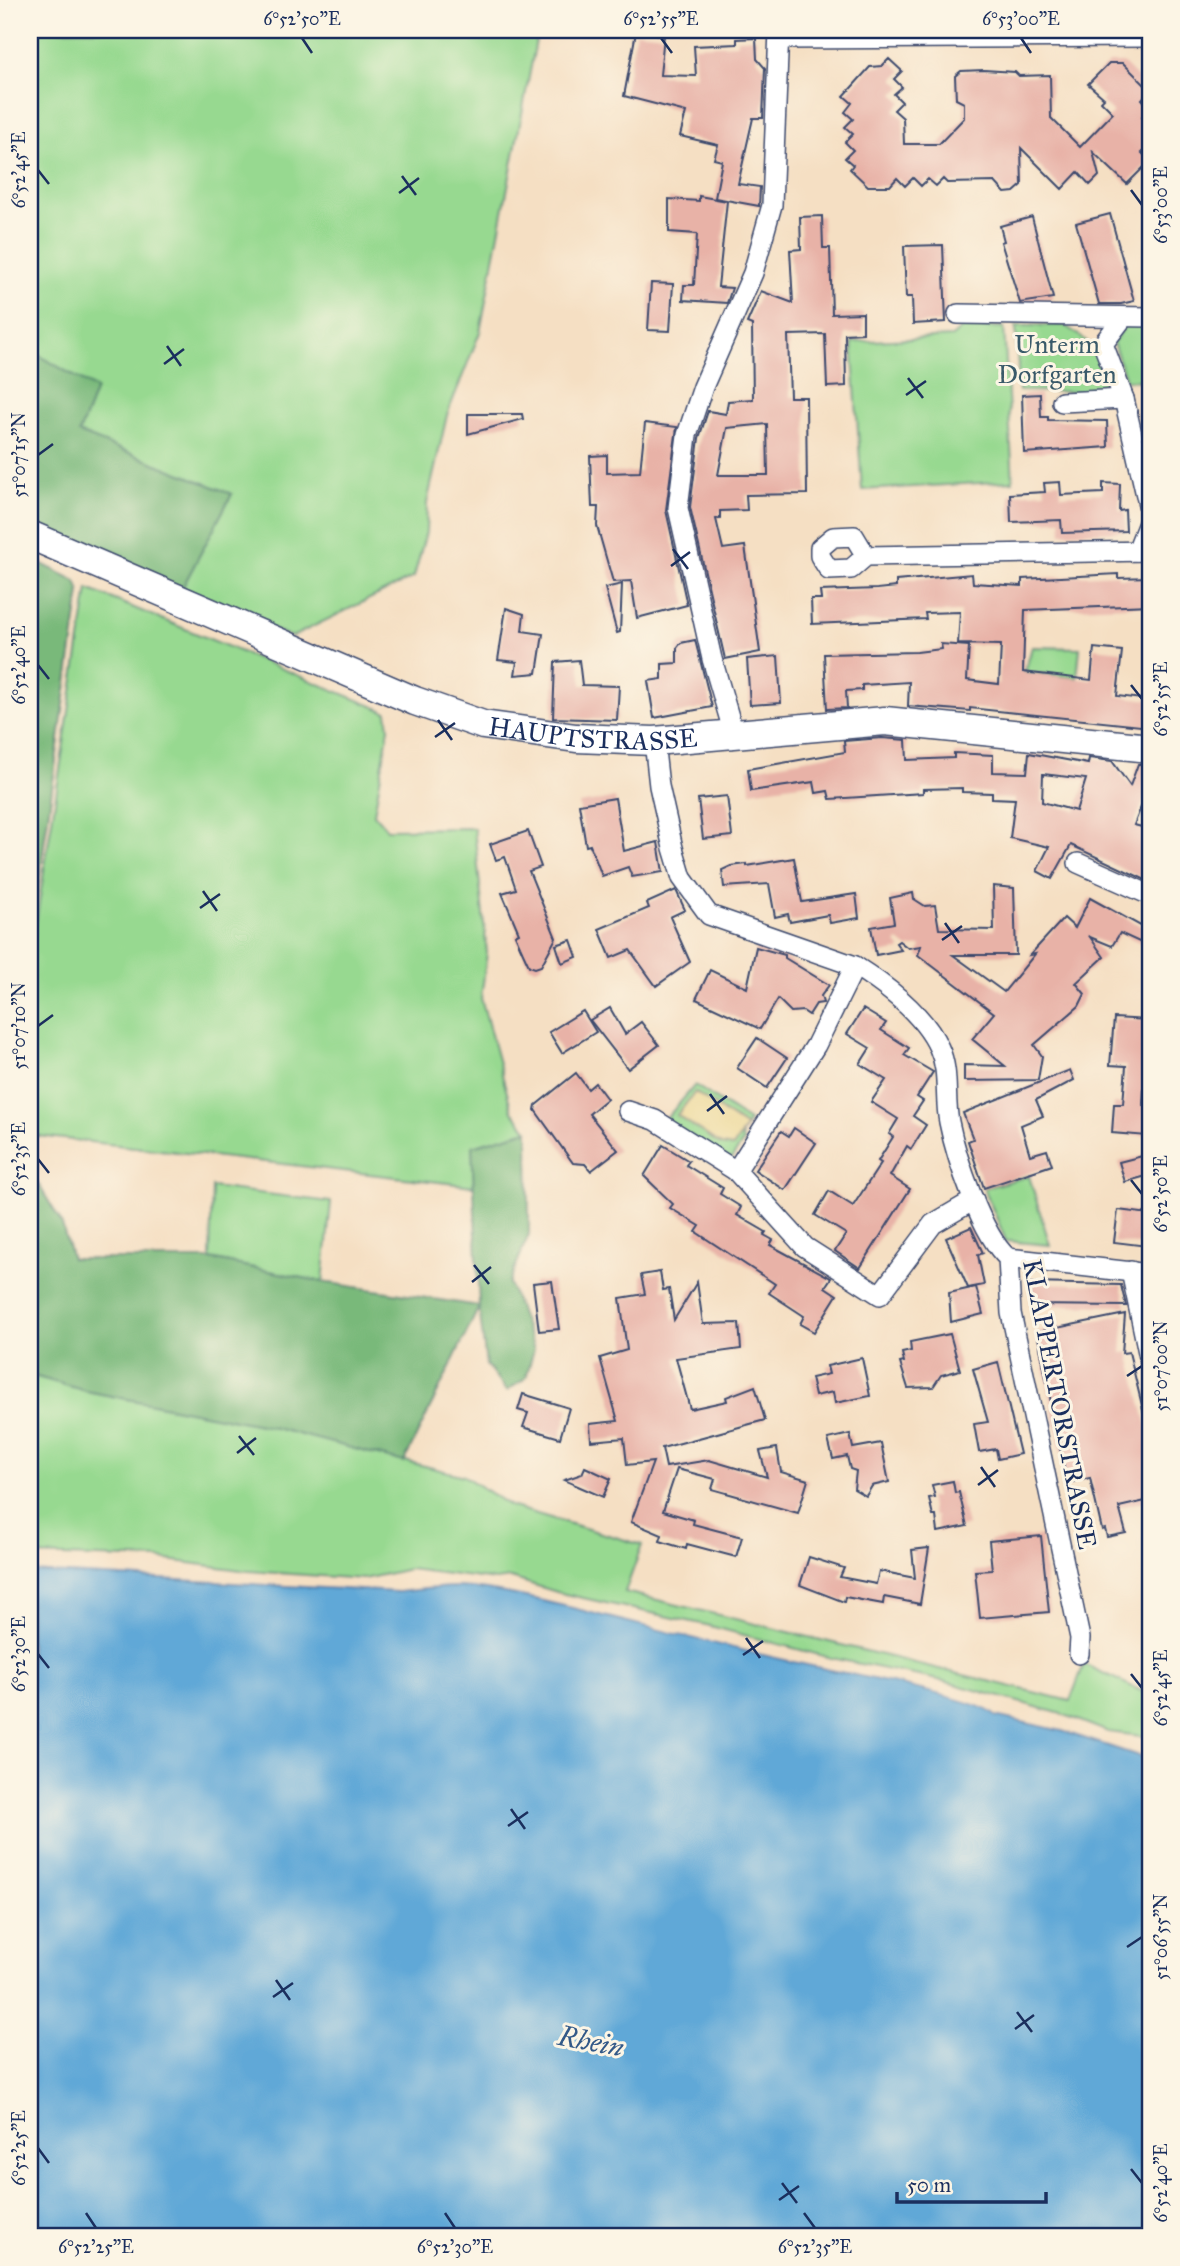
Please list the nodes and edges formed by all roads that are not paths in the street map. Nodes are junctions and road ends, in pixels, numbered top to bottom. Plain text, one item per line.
1 (780, 34) edge
2 (1150, 37) edge
3 (958, 314) dead end
4 (1150, 317) edge
5 (1072, 318) junction
6 (1122, 318) junction
7 (1103, 344) junction
8 (1124, 399) junction
9 (1062, 402) dead end
10 (1150, 515) edge
11 (30, 535) edge
12 (1144, 551) edge
13 (866, 556) dead end
14 (734, 734) junction
15 (654, 741) junction
16 (1150, 748) edge
17 (1078, 863) dead end
18 (1150, 895) edge
19 (855, 966) junction
20 (628, 1111) dead end
21 (736, 1171) junction
22 (974, 1200) junction
23 (1008, 1258) junction
24 (1141, 1272) edge
25 (1150, 1362) edge
26 (1079, 1654) dead end

1 - 2 street
1 - 14 street
3 - 5 street
4 - 6 street
5 - 6 street
5 - 7 street
6 - 7 street
7 - 8 street
8 - 9 street
8 - 10 street
10 - 12 street
11 - 15 street, HAUPTSTRASSE
12 - 13 street
14 - 15 street, HAUPTSTRASSE
14 - 16 street, HAUPTSTRASSE
15 - 19 street, KLAPPERTORSTRASSE
17 - 18 street
19 - 21 street
19 - 22 street, KLAPPERTORSTRASSE
20 - 21 street
21 - 22 street
22 - 23 street, KLAPPERTORSTRASSE
23 - 24 street
23 - 26 street, KLAPPERTORSTRASSE
24 - 25 street

